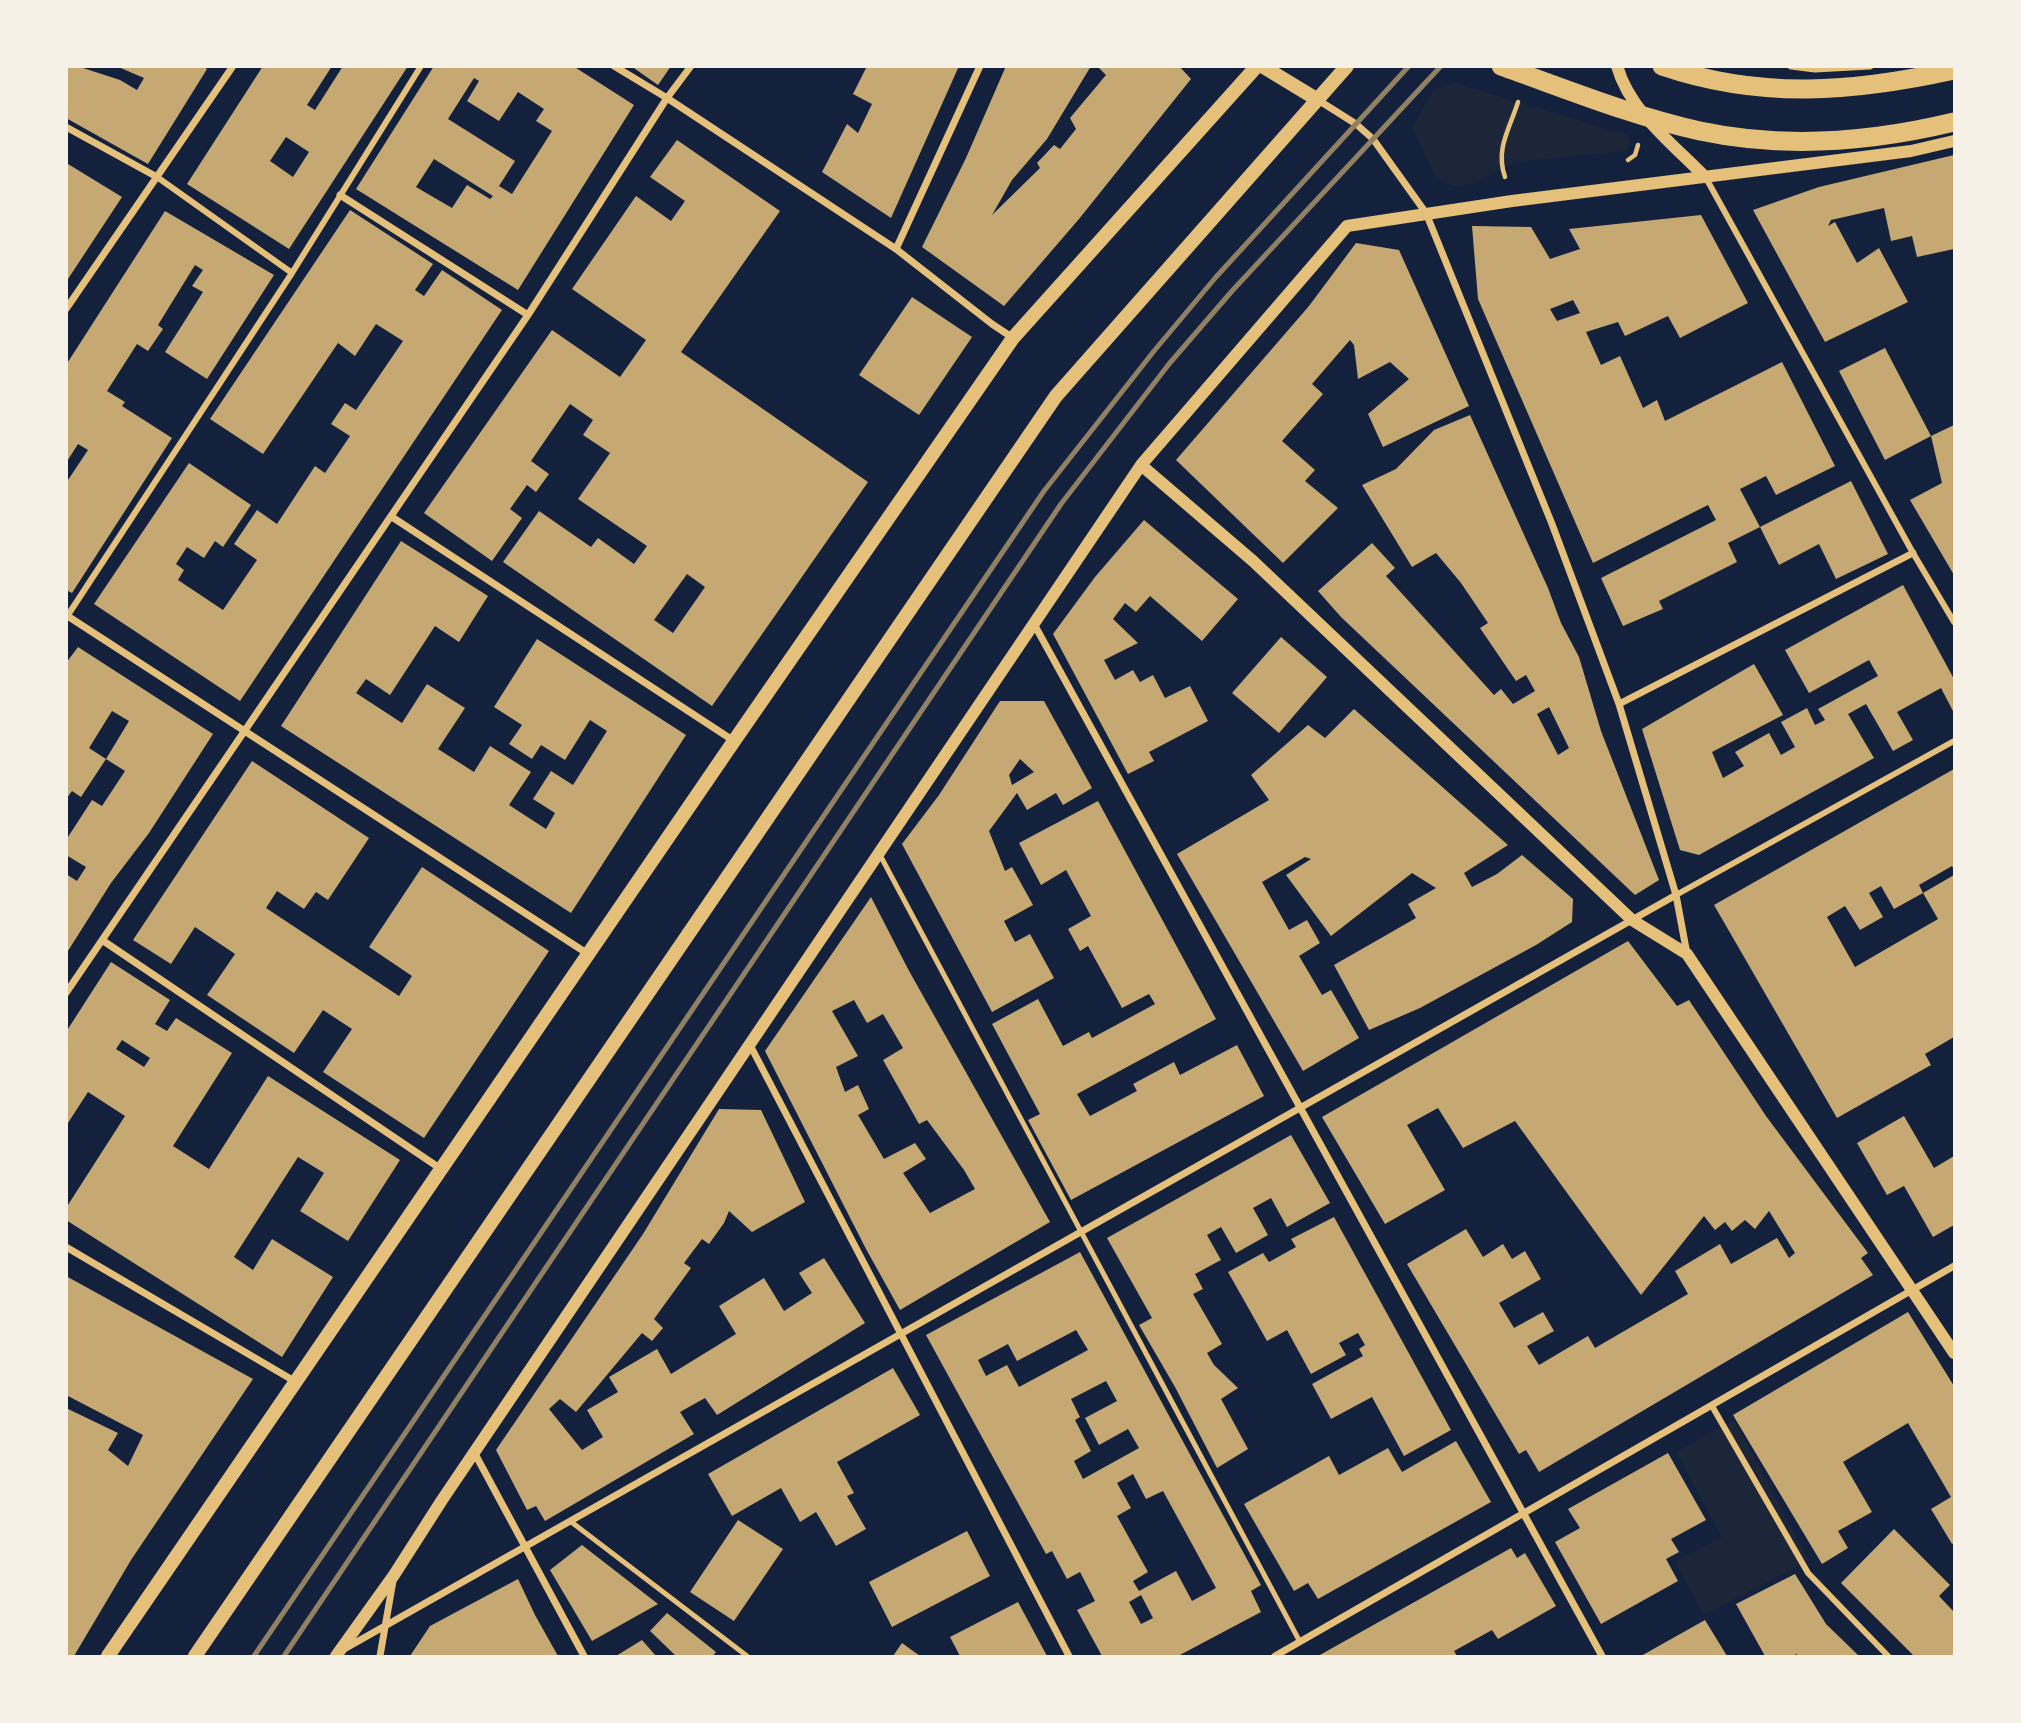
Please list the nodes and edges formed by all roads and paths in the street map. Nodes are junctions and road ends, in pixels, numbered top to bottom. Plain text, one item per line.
1 (233, 66) edge
2 (421, 66) edge
3 (614, 66) edge
4 (691, 66) edge
5 (980, 66) edge
6 (1257, 66) edge
7 (1262, 66) edge
8 (1347, 66) edge
9 (1501, 66) edge
10 (1617, 66) edge
11 (1662, 66) edge
12 (1791, 66) edge
13 (1870, 66) edge
14 (1955, 70) edge
15 (667, 98) junction
16 (1318, 100) junction
17 (1516, 110) dead end
18 (1955, 122) edge
19 (66, 127) edge
20 (1638, 139) dead end
21 (1955, 141) edge
22 (1626, 161) dead end
23 (157, 177) junction
24 (1705, 177) junction
25 (340, 195) junction
26 (1512, 201) junction
27 (1426, 213) junction
28 (897, 249) junction
29 (292, 273) junction
30 (66, 309) edge
31 (528, 315) junction
32 (1013, 338) junction
33 (1142, 465) junction
34 (392, 517) junction
35 (1913, 553) junction
36 (67, 616) edge
37 (1955, 622) edge
38 (1034, 624) junction
39 (1619, 704) junction
40 (243, 732) junction
41 (734, 741) junction
42 (1955, 741) edge
43 (879, 853) junction
44 (1676, 895) junction
45 (1632, 920) junction
46 (102, 940) junction
47 (589, 954) junction
48 (1687, 954) junction
49 (66, 993) edge
50 (750, 1045) junction
51 (1300, 1108) junction
52 (442, 1169) junction
53 (1081, 1231) junction
54 (66, 1247) edge
55 (1955, 1266) edge
56 (1913, 1289) junction
57 (901, 1334) junction
58 (1955, 1353) edge
59 (296, 1382) junction
60 (1712, 1406) junction
61 (474, 1452) junction
62 (1523, 1513) junction
63 (570, 1521) junction
64 (526, 1546) junction
65 (394, 1575) junction
66 (387, 1625) junction
67 (1300, 1642) junction
68 (338, 1654) edge
69 (108, 1657) edge
70 (195, 1657) edge
71 (380, 1657) edge
72 (584, 1657) edge
73 (747, 1657) edge
74 (1069, 1657) edge
75 (1275, 1657) edge
76 (1602, 1657) edge
77 (1888, 1657) edge

1 - 23 street
2 - 25 street
3 - 15 street
4 - 15 street
5 - 28 street
6 - 32 main road
7 - 16 main road
8 - 16 main road
9 - 18 highway
10 - 24 street
11 - 14 highway
12 - 13 street
15 - 28 street
15 - 31 street
16 - 27 street
16 - 70 main road
17 - 26 path
19 - 23 street
20 - 22 path
21 - 24 street
23 - 29 street
23 - 30 street
24 - 26 street
24 - 35 street
25 - 29 street
25 - 31 street
26 - 27 street
27 - 33 street
27 - 39 street
28 - 32 street
29 - 36 street
31 - 34 street
32 - 41 main road
33 - 38 street
33 - 45 street
34 - 40 street
34 - 41 street
35 - 37 street
35 - 39 street
36 - 40 street
38 - 43 street
38 - 51 street
39 - 44 street
40 - 46 street
40 - 47 street
41 - 47 main road
42 - 44 street
43 - 50 street
43 - 53 lane
44 - 45 street
44 - 48 street
45 - 48 street
45 - 51 street
46 - 49 street
46 - 52 street
47 - 52 main road
48 - 56 street
50 - 57 street
50 - 61 street
51 - 53 street
51 - 62 street
52 - 59 main road
53 - 57 street
53 - 67 lane
54 - 59 street
55 - 56 street
56 - 58 street
56 - 60 street
57 - 63 street
57 - 74 street
59 - 69 main road
60 - 62 street
60 - 77 street
61 - 64 street
61 - 65 street
62 - 67 street
62 - 76 street
63 - 64 street
63 - 73 lane
64 - 66 street
64 - 72 street
65 - 66 street
65 - 68 street
66 - 68 street
66 - 71 street
67 - 75 street

